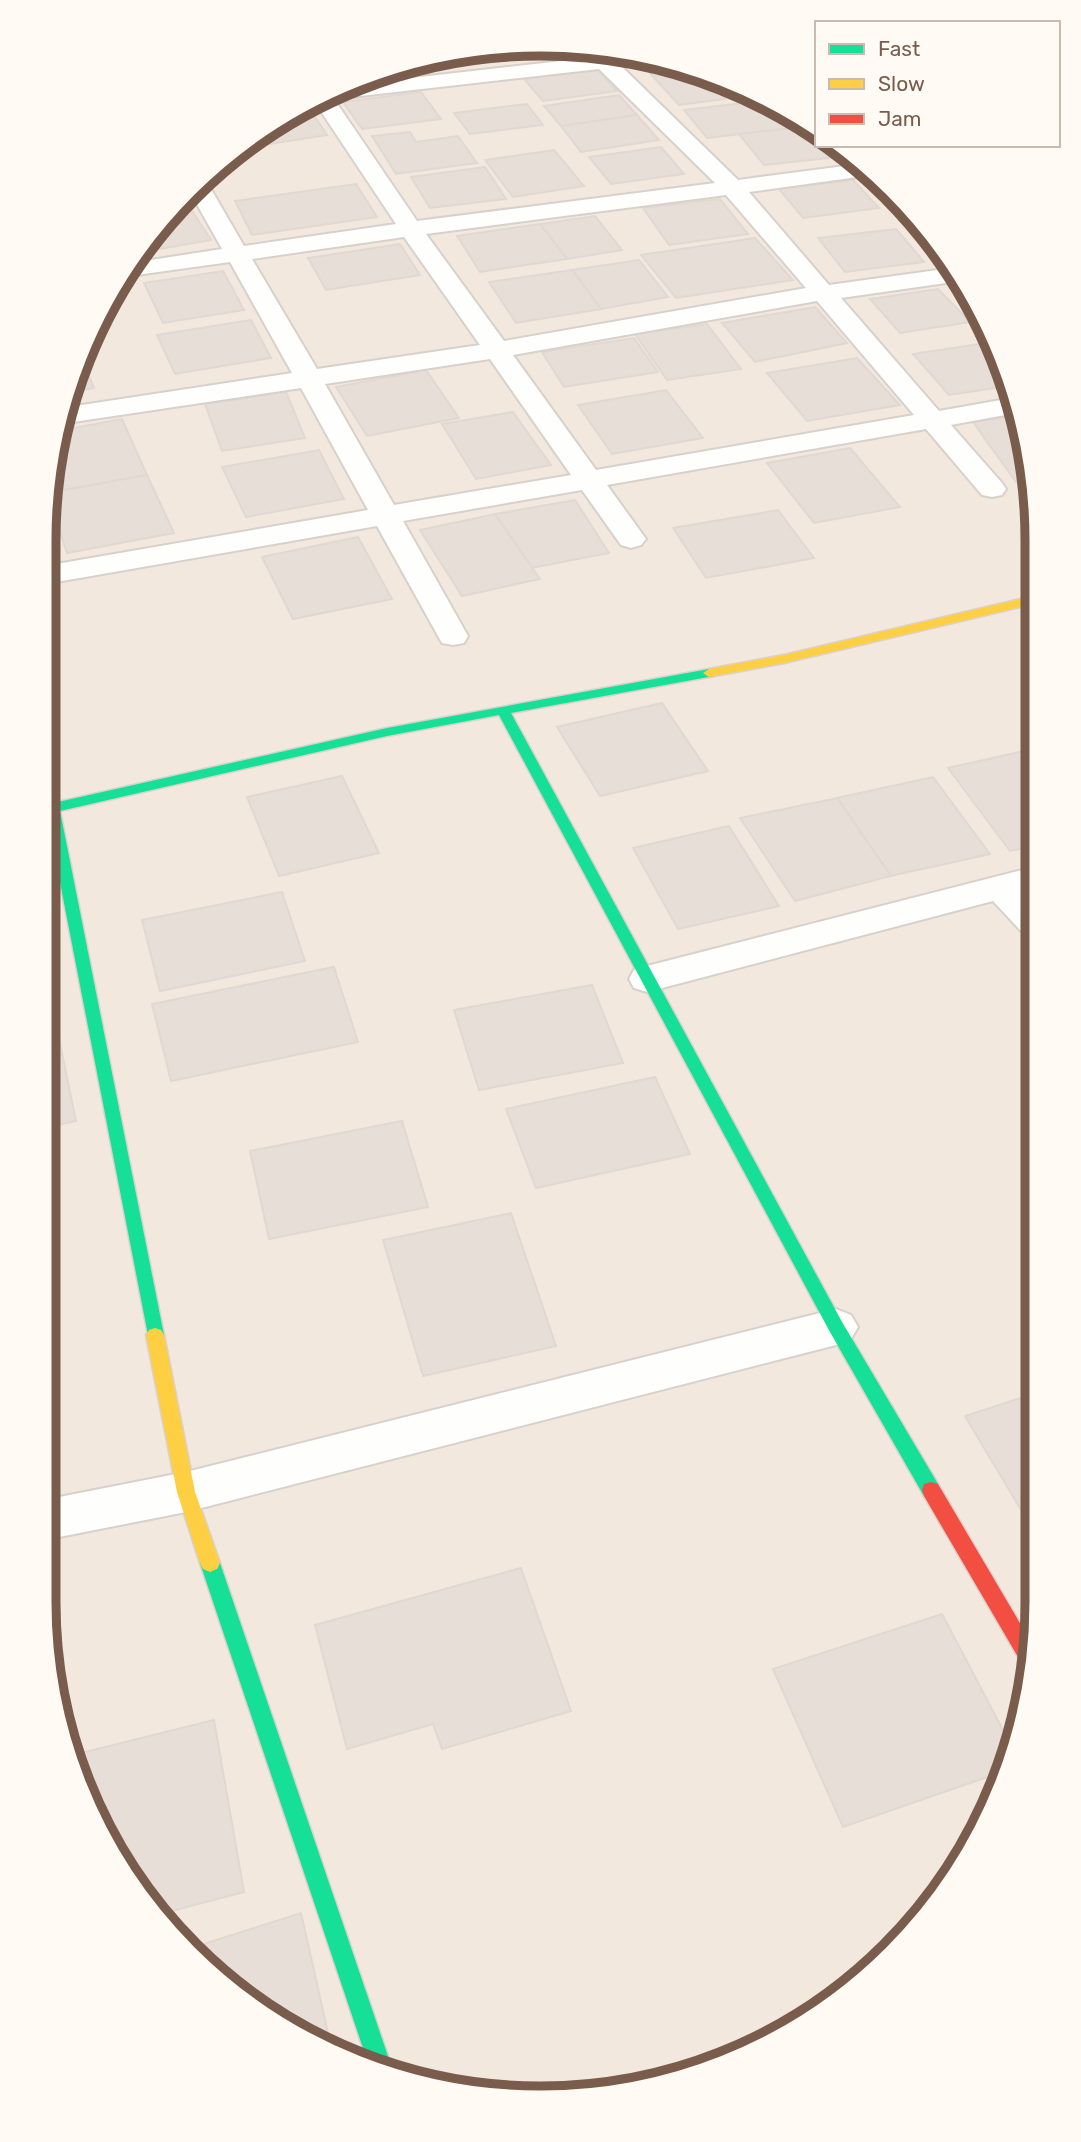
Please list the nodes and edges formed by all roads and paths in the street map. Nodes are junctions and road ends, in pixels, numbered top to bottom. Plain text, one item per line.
1 (574, 57) edge
2 (602, 60) edge
3 (371, 87) edge
4 (328, 105) edge
5 (854, 171) edge
6 (732, 187) junction
7 (202, 194) edge
8 (411, 229) junction
9 (236, 254) junction
10 (140, 269) edge
11 (946, 276) edge
12 (823, 293) junction
13 (497, 351) junction
14 (309, 379) junction
15 (1005, 406) edge
16 (73, 414) edge
17 (932, 419) junction
18 (590, 480) junction
19 (992, 489) dead end
20 (386, 516) junction
21 (631, 539) dead end
22 (56, 573) edge
23 (1025, 602) edge
24 (453, 636) dead end
25 (503, 710) junction
26 (56, 807) edge
27 (56, 823) edge
28 (1018, 884) edge
29 (1025, 901) edge
30 (648, 979) junction
31 (836, 1327) junction
32 (187, 1492) junction
33 (56, 1518) edge
34 (1023, 1645) edge
35 (377, 2057) edge

1 - 3 street
2 - 6 street
4 - 8 street
5 - 6 street
6 - 8 street
6 - 12 street
7 - 9 street
8 - 9 street
8 - 13 street
9 - 10 street
9 - 14 street
11 - 12 street
12 - 13 street
12 - 17 street
13 - 14 street
13 - 18 street
14 - 16 street
14 - 20 street
15 - 17 street
17 - 18 street
17 - 19 street
18 - 20 street
18 - 21 street
20 - 22 street
20 - 24 street
23 - 25 street
25 - 26 street
25 - 30 street
27 - 32 street
28 - 29 street
28 - 30 street
30 - 31 street
31 - 32 street
31 - 34 street
32 - 33 street
32 - 35 street

